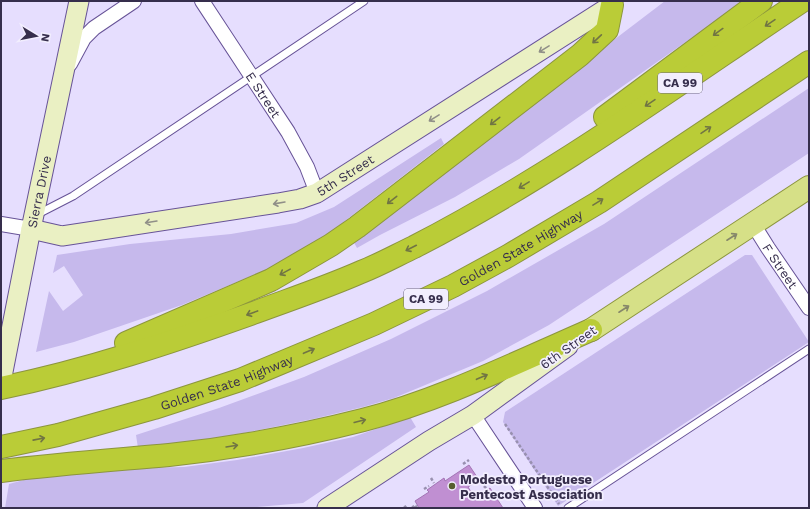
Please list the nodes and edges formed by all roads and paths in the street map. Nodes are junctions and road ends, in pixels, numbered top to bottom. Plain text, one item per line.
1 (79, 1) edge
2 (134, 1) edge
3 (202, 1) edge
4 (364, 1) edge
5 (761, 1) edge
6 (802, 1) edge
7 (613, 2) edge
8 (809, 62) edge
9 (250, 76) junction
10 (63, 77) junction
11 (558, 165) junction
12 (809, 187) edge
13 (317, 193) junction
14 (32, 223) junction
15 (1, 224) edge
16 (753, 224) junction
17 (809, 308) edge
18 (591, 330) junction
19 (809, 349) edge
20 (38, 380) junction
21 (1, 382) edge
22 (1, 388) edge
23 (473, 415) junction
24 (505, 424) dead end
25 (1, 447) edge
26 (469, 460) dead end
27 (463, 464) dead end
28 (1, 471) edge
29 (431, 478) dead end
30 (434, 483) dead end
31 (429, 486) dead end
32 (484, 486) dead end
33 (424, 489) dead end
34 (487, 490) dead end
35 (407, 505) dead end
36 (559, 505) dead end
37 (327, 508) edge
38 (404, 508) edge
39 (412, 508) edge
40 (416, 508) edge
41 (535, 508) edge
42 (568, 508) edge

1 - 10 street, Sierra Drive
2 - 10 street
3 - 9 street, E Street
4 - 9 lane
5 -> 11 highway
6 -> 11 highway, CA 99
7 -> 13 street, 5th Street
7 -> 20 highway
25 -> 8 highway, Golden State Highway / CA 99
9 - 13 street, E Street
9 - 14 lane
10 - 14 street, Sierra Drive
11 -> 20 highway, CA 99
12 - 16 main road, 6th Street
13 -> 14 street, 5th Street
14 - 15 street
14 - 21 street, Sierra Drive
16 - 17 street, F Street
18 -> 16 main road, 6th Street
18 - 23 street, 6th Street
28 -> 18 highway
19 - 42 lane
20 - 22 highway, CA 99
23 - 37 street, 6th Street
23 - 41 street
24 - 36 path
26 - 27 path
29 - 30 path
31 - 33 path
32 - 34 path
35 - 38 path
39 - 40 path

